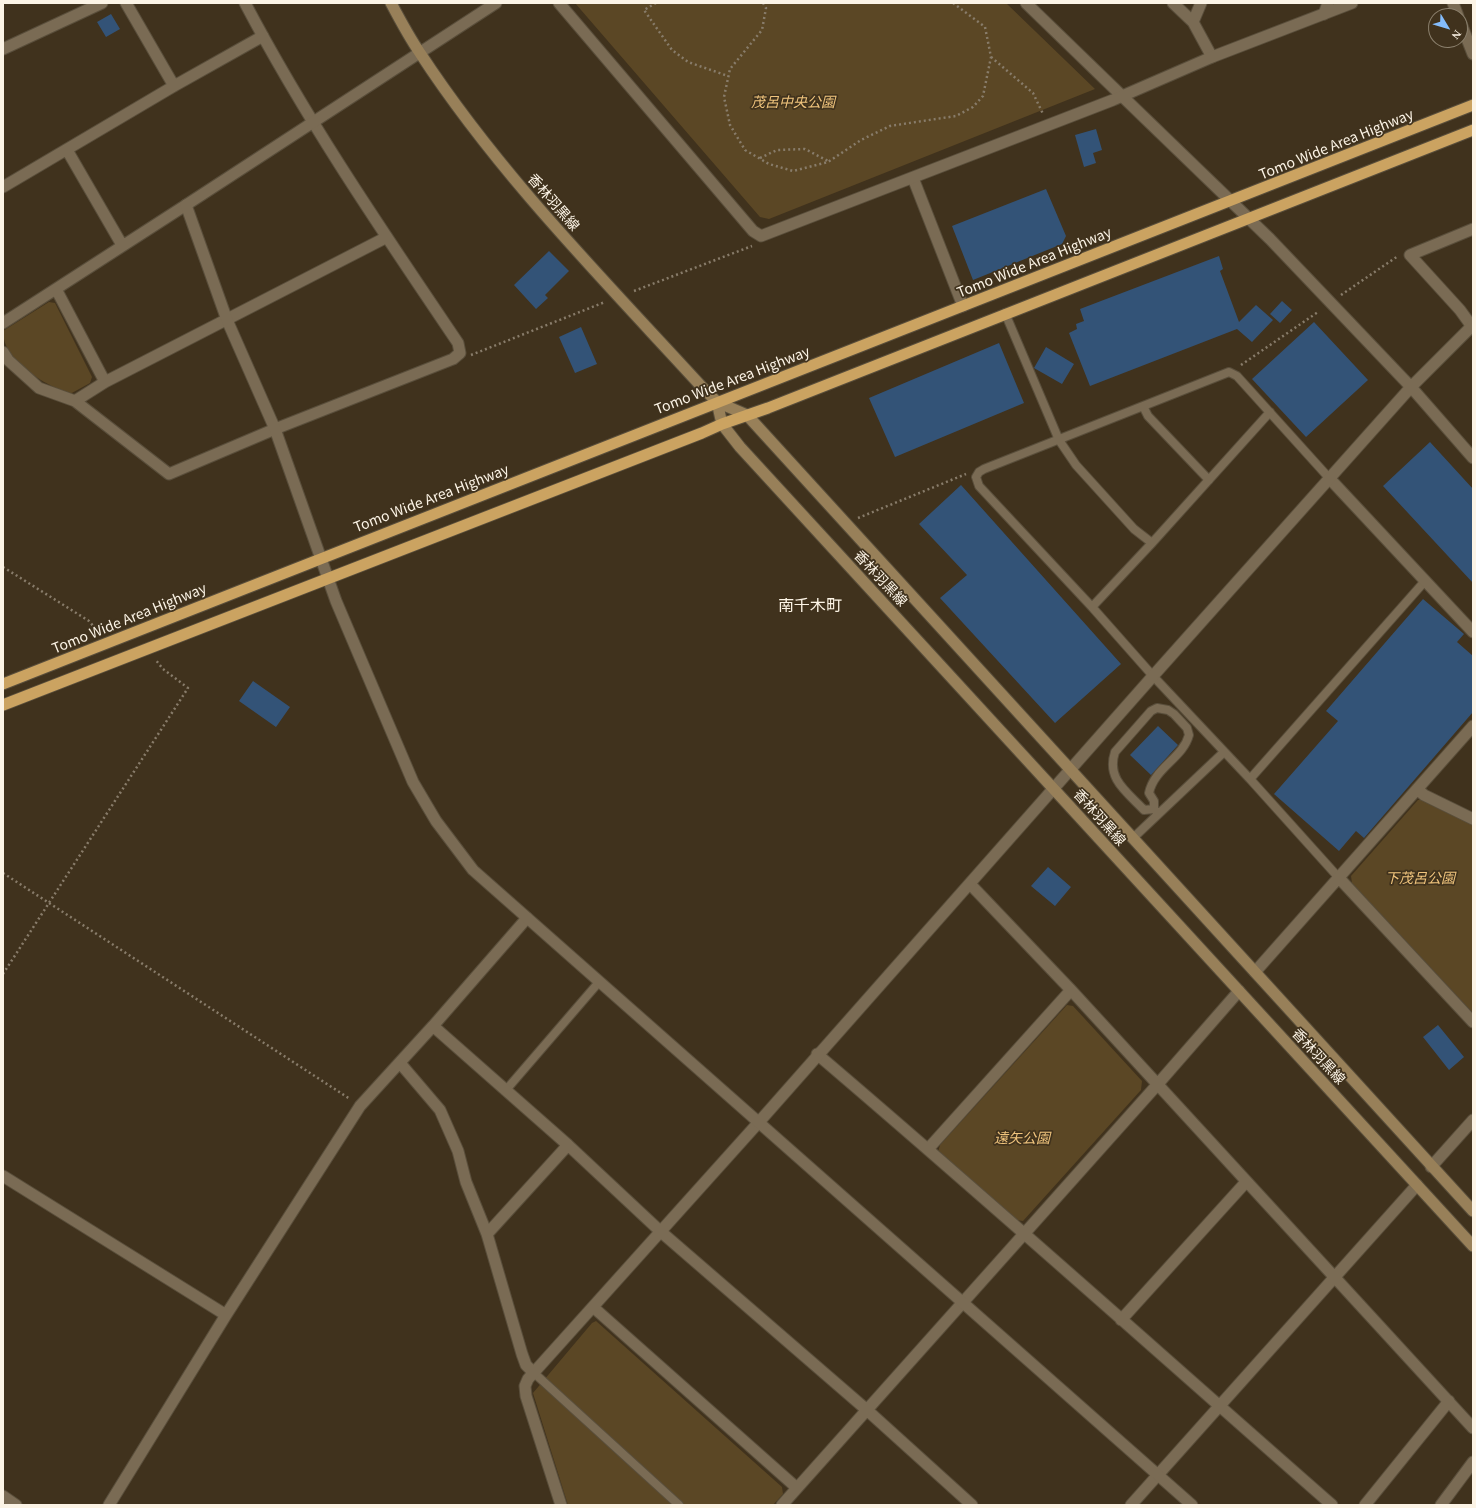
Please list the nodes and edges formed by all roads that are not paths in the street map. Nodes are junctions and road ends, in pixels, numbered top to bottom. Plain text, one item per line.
1 (102, 3) edge
2 (126, 3) edge
3 (245, 3) edge
4 (391, 3) edge
5 (496, 3) edge
6 (558, 3) edge
7 (1026, 3) edge
8 (1173, 3) edge
9 (1201, 3) edge
10 (1328, 3) edge
11 (1352, 3) edge
12 (1324, 14) junction
13 (1193, 22) junction
14 (263, 36) junction
15 (1468, 41) edge
16 (3, 49) edge
17 (419, 52) junction
18 (1473, 54) edge
19 (1212, 57) junction
20 (174, 86) junction
21 (1122, 96) junction
22 (1473, 106) edge
23 (313, 121) junction
24 (1473, 130) edge
25 (67, 150) junction
26 (913, 178) junction
27 (3, 187) edge
28 (1231, 200) junction
29 (186, 204) junction
30 (1250, 219) junction
31 (1473, 229) edge
32 (387, 237) junction
33 (122, 245) junction
34 (56, 289) junction
35 (963, 306) junction
36 (1005, 313) junction
37 (227, 320) junction
38 (3, 323) edge
39 (1472, 326) edge
40 (3, 352) edge
41 (105, 382) junction
42 (1411, 387) junction
43 (75, 401) junction
44 (717, 402) junction
45 (1143, 406) junction
46 (1270, 412) junction
47 (747, 415) junction
48 (722, 424) junction
49 (275, 429) junction
50 (1058, 440) junction
51 (1473, 458) edge
52 (1330, 479) junction
53 (1209, 480) junction
54 (1152, 543) junction
55 (320, 558) junction
56 (328, 579) junction
57 (1425, 581) junction
58 (1092, 607) junction
59 (1473, 632) edge
60 (1153, 676) junction
61 (3, 684) edge
62 (3, 705) edge
63 (1473, 726) edge
64 (1224, 752) junction
65 (1069, 770) junction
66 (1250, 779) junction
67 (1053, 788) junction
68 (1417, 789) junction
69 (1156, 811) junction
70 (1473, 819) edge
71 (1132, 839) junction
72 (1339, 878) junction
73 (970, 884) junction
74 (527, 918) junction
75 (1255, 972) junction
76 (599, 982) junction
77 (1070, 990) junction
78 (1239, 991) junction
79 (1473, 1022) edge
80 (434, 1026) junction
81 (818, 1054) junction
82 (400, 1063) junction
83 (1157, 1085) junction
84 (506, 1090) junction
85 (1473, 1120) edge
86 (759, 1122) junction
87 (568, 1145) junction
88 (928, 1149) junction
89 (1431, 1167) junction
90 (3, 1176) edge
91 (1246, 1182) junction
92 (1417, 1185) junction
93 (1473, 1211) edge
94 (660, 1230) junction
95 (487, 1234) junction
96 (1023, 1234) junction
97 (1473, 1246) edge
98 (1335, 1277) junction
99 (962, 1303) junction
100 (593, 1307) junction
101 (226, 1315) junction
102 (1121, 1320) junction
103 (533, 1372) junction
104 (1449, 1401) junction
105 (1219, 1406) junction
106 (868, 1411) junction
107 (1473, 1428) edge
108 (1473, 1462) edge
109 (1158, 1474) junction
110 (797, 1488) junction
111 (3, 1496) edge
112 (965, 1503) edge
113 (16, 1505) edge
114 (109, 1505) edge
115 (561, 1505) edge
116 (679, 1505) edge
117 (782, 1505) edge
118 (1131, 1505) edge
119 (1192, 1505) edge
120 (1332, 1505) edge
121 (1365, 1505) edge
122 (1441, 1505) edge

1 - 16 street
2 - 20 street
3 - 14 street
4 - 17 main road, 香林羽黒線
5 - 17 street
6 - 26 street
7 - 21 street
8 - 13 street
9 - 13 street
10 - 12 street
11 - 12 street
12 - 19 street
13 - 19 street
14 - 20 street
14 - 23 street
15 - 18 street
17 - 23 street
17 - 44 main road, 香林羽黒線
19 - 21 street
20 - 25 street
21 - 26 street
21 - 28 street
22 - 28 highway, Tomo Wide Area Highway
23 - 29 street
23 - 32 street
24 - 30 highway
25 - 27 street
25 - 33 street
26 - 35 street
28 - 30 street
28 - 35 highway, Tomo Wide Area Highway
29 - 33 street
29 - 37 street
30 - 36 highway
30 - 42 street
31 - 39 street
32 - 37 street
32 - 49 street
33 - 34 street
34 - 38 street
34 - 41 street
35 - 44 highway, Tomo Wide Area Highway
36 - 47 highway
36 - 50 lane
37 - 41 street
37 - 49 street
39 - 42 street
40 - 43 street
41 - 43 street
42 - 51 street
42 - 52 street
43 - 49 street
44 - 47 main road, 香林羽黒線
44 - 48 main road, 香林羽黒線
44 - 55 highway, Tomo Wide Area Highway
45 - 46 lane
45 - 50 lane
45 - 53 lane
46 - 52 lane
46 - 53 lane
47 - 48 highway
47 - 65 main road, 香林羽黒線
48 - 56 highway
48 - 67 main road, 香林羽黒線
49 - 55 street
50 - 54 lane
50 - 58 lane
52 - 57 street
52 - 60 street
53 - 54 lane
54 - 58 lane
55 - 56 street
55 - 61 highway, Tomo Wide Area Highway
56 - 62 highway
56 - 74 street
57 - 59 street
57 - 66 lane
58 - 60 lane
60 - 64 lane
60 - 65 street
63 - 68 street
64 - 66 lane
64 - 69 lane
65 - 67 street
65 - 71 main road, 香林羽黒線
66 - 72 lane
67 - 73 street
67 - 78 main road, 香林羽黒線
68 - 70 street
68 - 72 street
69 - 69 lane
69 - 71 lane
71 - 75 main road, 香林羽黒線
72 - 75 street
72 - 79 street
73 - 77 street
73 - 81 street
74 - 76 street
74 - 80 street
75 - 89 main road, 香林羽黒線
76 - 84 lane
76 - 86 street
77 - 83 street
77 - 88 street
78 - 83 street
78 - 92 main road, 香林羽黒線
80 - 82 street
80 - 84 street
81 - 86 street
81 - 88 street
82 - 95 street
82 - 101 street
83 - 91 street
83 - 96 street
84 - 87 street
85 - 89 street
86 - 94 street
86 - 99 street
87 - 94 street
87 - 95 street
88 - 96 street
89 - 93 main road, 香林羽黒線
90 - 101 street
91 - 98 street
91 - 102 street
92 - 97 main road, 香林羽黒線
92 - 98 street
94 - 100 street
94 - 106 street
95 - 103 street
96 - 99 street
96 - 102 street
98 - 104 street
98 - 105 street
99 - 106 street
99 - 109 street
100 - 103 street
100 - 110 street
101 - 114 street
102 - 105 street
103 - 115 street
103 - 116 lane
104 - 107 street
104 - 121 street
105 - 109 street
105 - 120 street
106 - 110 street
106 - 112 street
108 - 122 street
109 - 118 street
109 - 119 street
110 - 117 street
111 - 113 street

